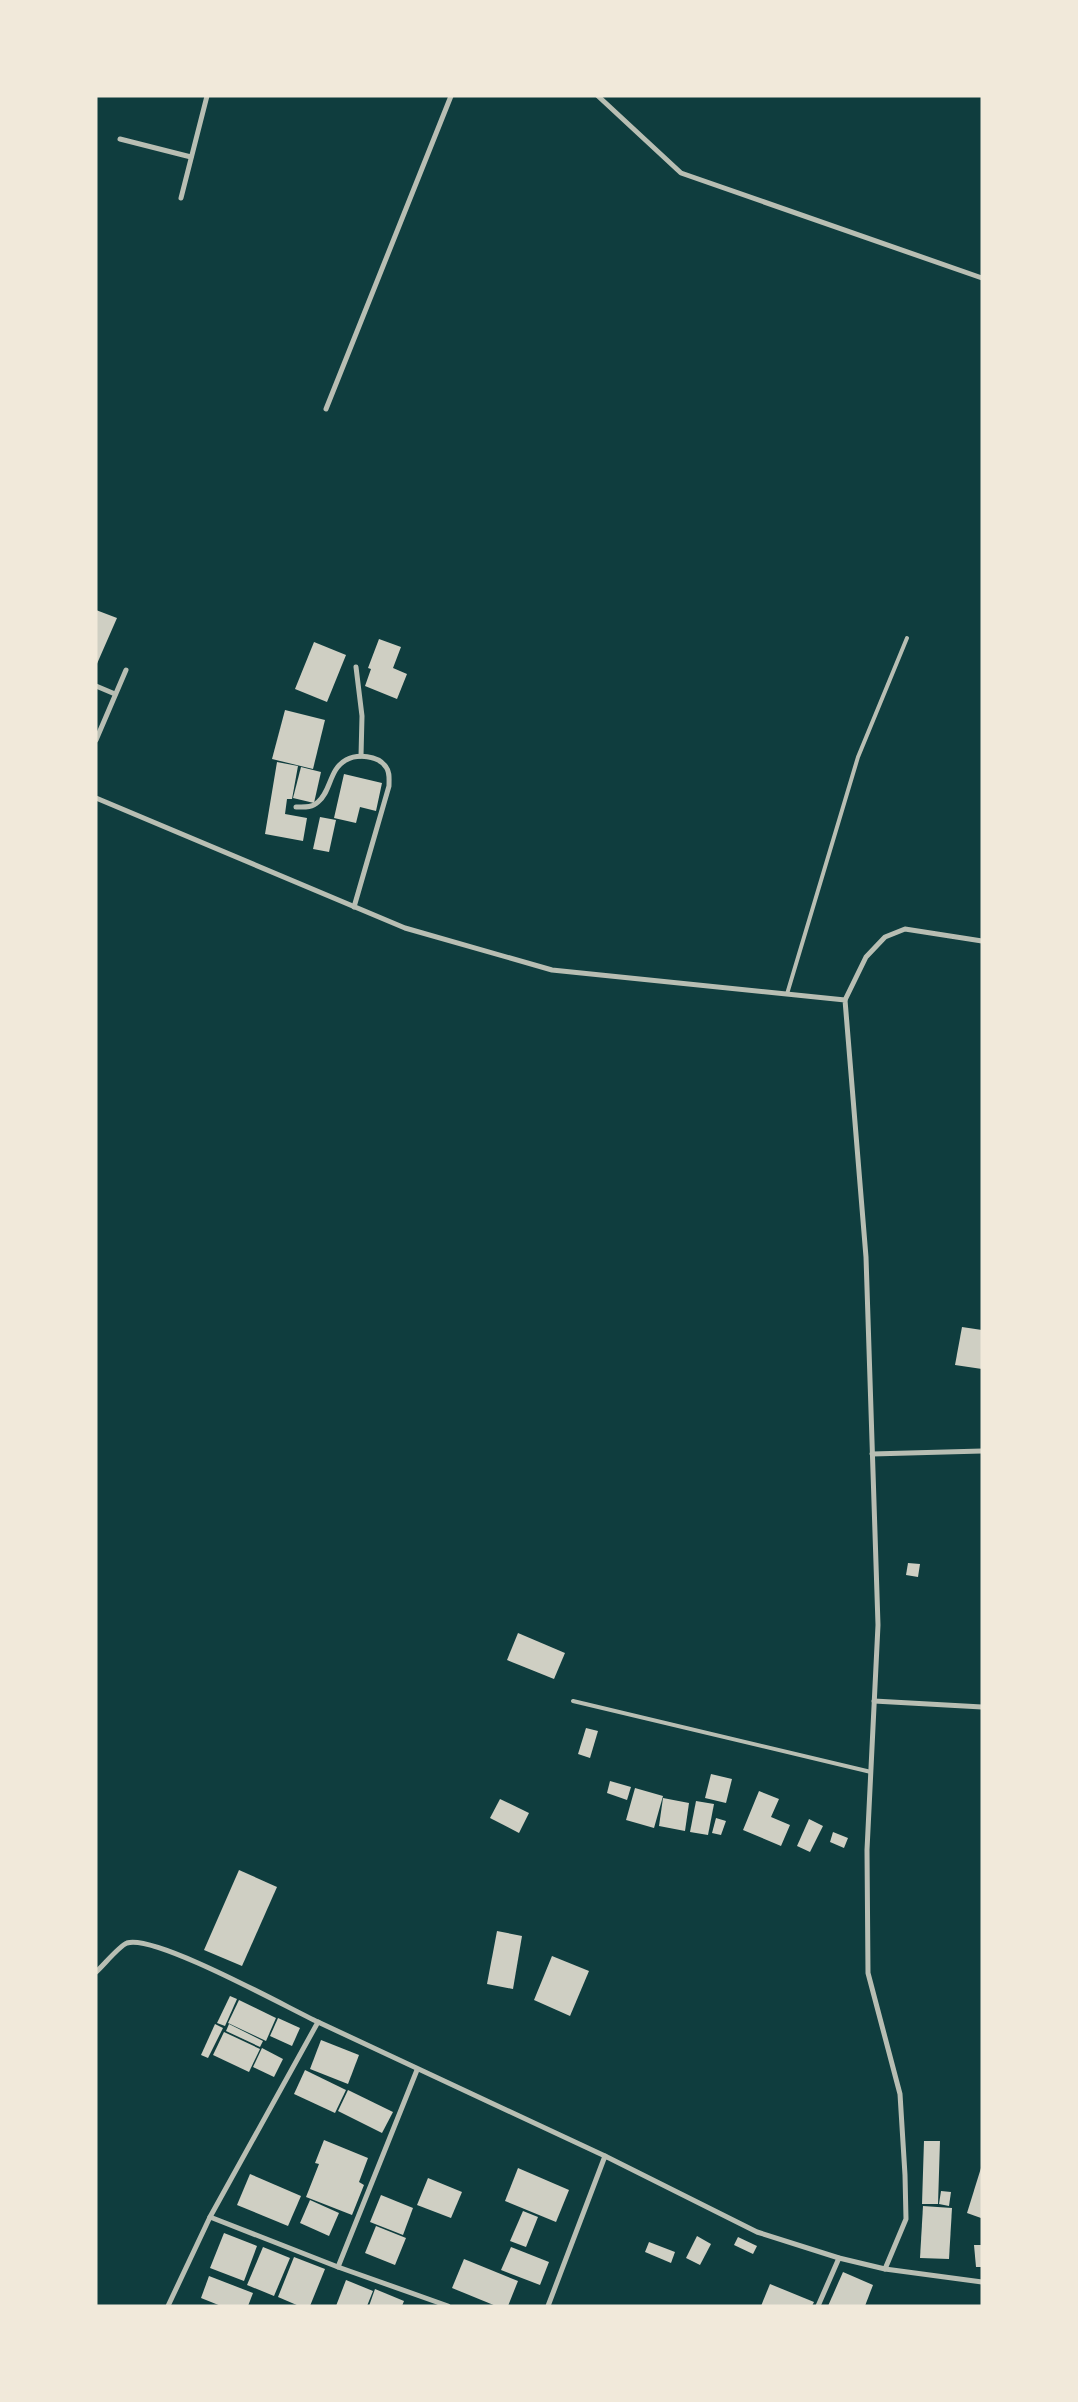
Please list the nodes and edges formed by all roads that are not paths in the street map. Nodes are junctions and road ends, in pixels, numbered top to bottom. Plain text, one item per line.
1 (207, 96) edge
2 (451, 96) edge
3 (598, 96) edge
4 (120, 139) dead end
5 (191, 157) junction
6 (180, 198) dead end
7 (982, 278) edge
8 (326, 409) dead end
9 (907, 638) dead end
10 (356, 667) dead end
11 (126, 670) dead end
12 (96, 686) edge
13 (115, 694) junction
14 (96, 740) edge
15 (361, 756) junction
16 (96, 798) edge
17 (296, 807) dead end
18 (354, 907) junction
19 (982, 941) edge
20 (787, 994) junction
21 (845, 1000) junction
22 (982, 1451) edge
23 (872, 1454) junction
24 (574, 1701) dead end
25 (874, 1701) junction
26 (982, 1708) edge
27 (871, 1772) junction
28 (96, 1972) edge
29 (318, 2022) junction
30 (417, 2070) junction
31 (605, 2156) junction
32 (210, 2217) junction
33 (839, 2258) junction
34 (338, 2267) junction
35 (884, 2269) junction
36 (982, 2282) edge
37 (168, 2306) edge
38 (448, 2306) edge
39 (548, 2306) edge
40 (818, 2306) edge

1 - 5 street
2 - 8 street
3 - 7 street
4 - 5 street
5 - 6 street
9 - 20 lane
10 - 15 street
11 - 13 street
12 - 13 street
13 - 14 street
15 - 17 street
15 - 18 street
16 - 18 street
18 - 20 street
19 - 21 street
20 - 21 street
21 - 23 street
22 - 23 street
23 - 25 street
24 - 27 lane
25 - 26 street
25 - 27 street
27 - 35 street
28 - 29 street
29 - 30 street
29 - 32 street
30 - 31 street
30 - 34 street
31 - 33 street
31 - 39 street
32 - 34 street
32 - 37 street
33 - 35 street
33 - 40 street
34 - 38 street
35 - 36 street

